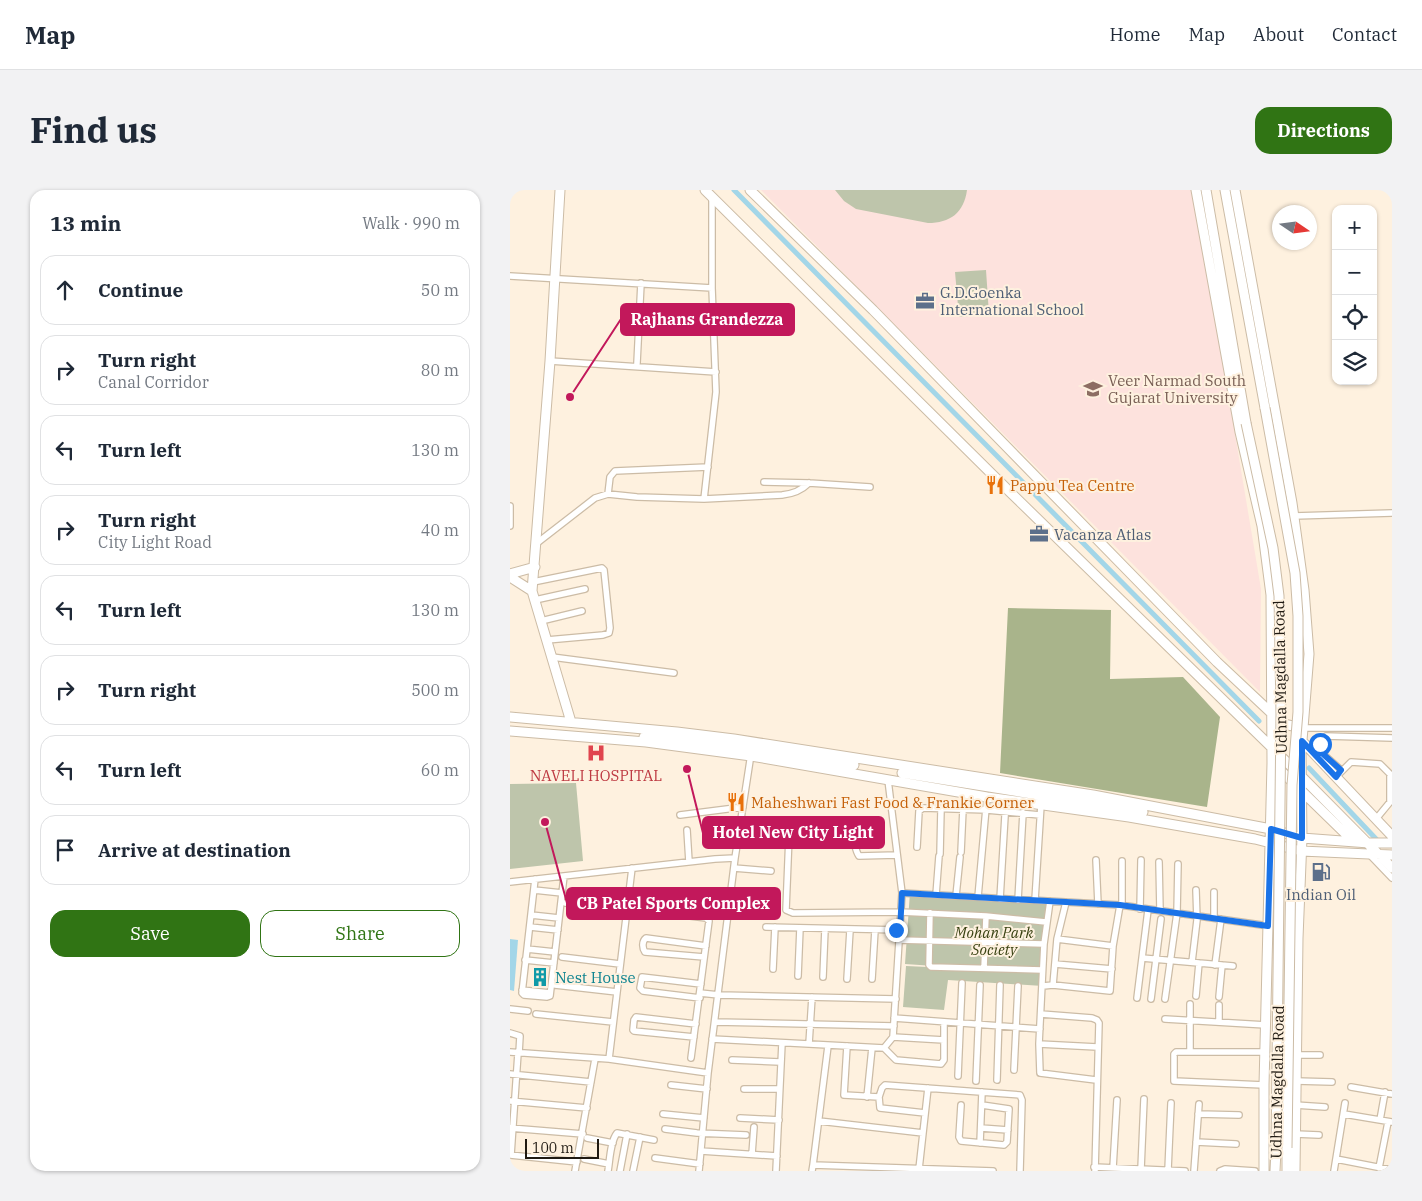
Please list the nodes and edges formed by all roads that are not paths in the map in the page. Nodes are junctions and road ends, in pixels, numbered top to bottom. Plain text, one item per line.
1 (560, 190) edge
2 (705, 190) edge
3 (750, 190) edge
4 (1196, 190) edge
5 (1206, 190) edge
6 (1225, 190) edge
7 (1235, 190) edge
8 (712, 197) junction
9 (510, 276) edge
10 (556, 277) junction
11 (641, 283) junction
12 (712, 288) junction
13 (550, 361) junction
14 (637, 363) dead end
15 (716, 372) junction
16 (1262, 390) junction
17 (1273, 396) junction
18 (708, 467) junction
19 (764, 482) dead end
20 (808, 482) junction
21 (870, 487) dead end
22 (608, 494) junction
23 (704, 499) junction
24 (510, 508) edge
25 (1392, 513) edge
26 (1294, 516) junction
27 (510, 526) edge
28 (537, 543) junction
29 (535, 567) junction
30 (510, 576) edge
31 (584, 589) dead end
32 (533, 591) junction
33 (582, 611) dead end
34 (541, 621) junction
35 (547, 640) junction
36 (552, 657) junction
37 (674, 673) dead end
38 (1272, 715) junction
39 (510, 717) edge
40 (571, 722) junction
41 (510, 726) edge
42 (1291, 726) junction
43 (1304, 728) junction
44 (1392, 728) edge
45 (510, 731) edge
46 (1392, 738) edge
47 (1302, 741) junction
48 (1272, 748) junction
49 (752, 751) junction
50 (1272, 763) junction
51 (1339, 773) junction
52 (1301, 776) junction
53 (888, 780) junction
54 (1302, 791) junction
55 (988, 797) junction
56 (1006, 799) junction
57 (1041, 805) junction
58 (743, 807) junction
59 (942, 809) junction
60 (962, 809) junction
61 (986, 810) junction
62 (1005, 812) junction
63 (1022, 813) junction
64 (680, 815) dead end
65 (1040, 815) junction
66 (1376, 819) junction
67 (687, 830) dead end
68 (1271, 836) junction
69 (1392, 836) edge
70 (1302, 838) junction
71 (1353, 841) junction
72 (1369, 843) junction
73 (1392, 843) edge
74 (917, 847) dead end
75 (1301, 851) junction
76 (897, 855) junction
77 (1370, 855) junction
78 (1392, 855) edge
79 (1380, 856) junction
80 (735, 858) junction
81 (1096, 860) dead end
82 (1141, 860) dead end
83 (1122, 861) dead end
84 (690, 862) junction
85 (1159, 862) dead end
86 (1178, 864) dead end
87 (632, 868) junction
88 (734, 868) junction
89 (1392, 868) edge
90 (770, 870) dead end
91 (564, 876) junction
92 (1392, 878) edge
93 (536, 879) junction
94 (510, 882) edge
95 (534, 890) junction
96 (1196, 890) dead end
97 (1214, 892) dead end
98 (562, 893) junction
99 (902, 893) junction
100 (936, 895) junction
101 (956, 896) junction
102 (978, 897) junction
103 (730, 898) junction
104 (1000, 899) junction
105 (1018, 900) junction
106 (1035, 900) junction
107 (1050, 901) junction
108 (767, 902) dead end
109 (1066, 902) junction
110 (565, 903) dead end
111 (1098, 904) junction
112 (1121, 906) junction
113 (627, 909) junction
114 (1140, 909) junction
115 (1148, 910) junction
116 (650, 911) dead end
117 (1160, 911) junction
118 (900, 912) junction
119 (930, 913) junction
120 (531, 914) junction
121 (1177, 914) junction
122 (986, 916) junction
123 (1196, 916) junction
124 (559, 918) junction
125 (1161, 919) dead end
126 (1217, 919) junction
127 (1046, 922) junction
128 (1268, 926) junction
129 (530, 927) junction
130 (766, 927) dead end
131 (775, 927) junction
132 (800, 928) junction
133 (825, 929) junction
134 (558, 930) junction
135 (850, 930) junction
136 (874, 930) junction
137 (900, 930) junction
138 (1057, 939) junction
139 (1144, 939) junction
140 (899, 940) junction
141 (1158, 940) junction
142 (929, 941) junction
143 (986, 942) junction
144 (1044, 944) junction
145 (706, 946) junction
146 (1113, 946) junction
147 (527, 949) junction
148 (555, 952) junction
149 (562, 957) dead end
150 (704, 957) junction
151 (1142, 958) junction
152 (1156, 959) junction
153 (526, 960) junction
154 (1171, 960) junction
155 (554, 963) junction
156 (1195, 963) junction
157 (620, 964) junction
158 (1055, 964) junction
159 (1215, 964) junction
160 (1222, 965) junction
161 (1233, 966) dead end
162 (984, 968) junction
163 (773, 969) dead end
164 (1112, 969) junction
165 (1042, 970) junction
166 (798, 976) dead end
167 (823, 977) dead end
168 (872, 978) dead end
169 (1140, 978) junction
170 (847, 979) dead end
171 (1153, 979) junction
172 (962, 983) dead end
173 (701, 984) junction
174 (555, 985) dead end
175 (980, 985) dead end
176 (1000, 985) dead end
177 (1054, 985) junction
178 (1018, 986) dead end
179 (1043, 986) junction
180 (617, 992) junction
181 (700, 995) junction
182 (719, 995) junction
183 (1196, 996) dead end
184 (812, 997) junction
185 (1219, 997) dead end
186 (1137, 998) dead end
187 (1151, 998) dead end
188 (896, 999) junction
189 (1165, 999) dead end
190 (1190, 1004) dead end
191 (1219, 1005) dead end
192 (510, 1009) edge
193 (528, 1010) dead end
194 (536, 1014) dead end
195 (1041, 1014) junction
196 (894, 1018) junction
197 (1165, 1019) dead end
198 (1190, 1020) junction
199 (613, 1022) junction
200 (715, 1022) junction
201 (944, 1022) junction
202 (1219, 1022) junction
203 (960, 1023) junction
204 (696, 1024) junction
205 (811, 1024) junction
206 (1266, 1024) junction
207 (978, 1025) junction
208 (894, 1026) junction
209 (998, 1026) junction
210 (1016, 1028) junction
211 (1040, 1029) junction
212 (510, 1034) edge
213 (694, 1037) junction
214 (893, 1037) junction
215 (712, 1039) junction
216 (944, 1040) junction
217 (782, 1043) junction
218 (809, 1044) junction
219 (1039, 1044) junction
220 (828, 1046) junction
221 (847, 1046) junction
222 (1098, 1047) junction
223 (872, 1048) junction
224 (884, 1048) junction
225 (510, 1052) edge
226 (1190, 1052) junction
227 (1266, 1052) junction
228 (518, 1053) junction
229 (1296, 1055) junction
230 (1320, 1055) dead end
231 (691, 1058) dead end
232 (595, 1059) junction
233 (609, 1060) junction
234 (732, 1060) dead end
235 (780, 1062) junction
236 (1014, 1070) dead end
237 (708, 1073) junction
238 (513, 1074) edge
239 (958, 1076) dead end
240 (997, 1080) dead end
241 (1096, 1080) junction
242 (976, 1081) dead end
243 (1296, 1081) junction
244 (591, 1082) junction
245 (1332, 1082) dead end
246 (671, 1085) dead end
247 (1264, 1085) junction
248 (1351, 1087) dead end
249 (928, 1088) junction
250 (707, 1089) junction
251 (744, 1089) dead end
252 (779, 1089) junction
253 (982, 1092) junction
254 (1385, 1092) junction
255 (1392, 1094) edge
256 (867, 1097) junction
257 (879, 1097) junction
258 (1144, 1099) dead end
259 (1117, 1100) dead end
260 (512, 1102) edge
261 (1171, 1103) dead end
262 (1345, 1103) dead end
263 (1199, 1104) dead end
264 (961, 1105) dead end
265 (982, 1106) junction
266 (1296, 1106) junction
267 (1325, 1107) dead end
268 (587, 1108) junction
269 (663, 1114) dead end
270 (925, 1114) junction
271 (1198, 1114) junction
272 (1344, 1114) junction
273 (1239, 1115) dead end
274 (704, 1118) junction
275 (740, 1118) dead end
276 (778, 1120) junction
277 (1380, 1120) junction
278 (819, 1121) junction
279 (1390, 1122) edge
280 (754, 1127) dead end
281 (512, 1128) edge
282 (981, 1128) junction
283 (666, 1130) dead end
284 (1008, 1130) junction
285 (702, 1133) junction
286 (922, 1133) junction
287 (627, 1134) junction
288 (1295, 1134) junction
289 (746, 1135) dead end
290 (1319, 1135) dead end
291 (585, 1136) junction
292 (640, 1137) junction
293 (654, 1140) dead end
294 (1196, 1142) junction
295 (613, 1143) junction
296 (980, 1143) junction
297 (1236, 1144) dead end
298 (701, 1151) junction
299 (752, 1154) junction
300 (511, 1155) edge
301 (777, 1156) junction
302 (655, 1158) dead end
303 (584, 1159) dead end
304 (1336, 1159) junction
305 (577, 1162) junction
306 (609, 1164) junction
307 (700, 1168) edge
308 (812, 1168) edge
309 (1114, 1168) junction
310 (1379, 1168) junction
311 (883, 1169) edge
312 (918, 1169) junction
313 (1094, 1169) edge
314 (1141, 1169) junction
315 (1387, 1169) dead end
316 (966, 1170) edge
317 (1168, 1170) edge
318 (576, 1171) edge
319 (608, 1171) edge
320 (620, 1171) edge
321 (633, 1171) edge
322 (776, 1171) edge
323 (993, 1171) edge
324 (1020, 1171) edge
325 (1180, 1171) edge
326 (1185, 1171) edge
327 (1194, 1171) edge
328 (1220, 1171) edge
329 (1255, 1171) edge
330 (1264, 1171) edge
331 (1276, 1171) edge
332 (1287, 1171) edge
333 (1295, 1171) edge
334 (1334, 1171) edge

1 - 10 street
2 - 8 street
3 - 38 street
4 - 38 street
5 - 331 street, Udhna Magdalla Road, bridge
6 - 16 street, Udhna Magdalla Road
7 - 17 street
8 - 12 street
8 - 48 street
9 - 10 street
10 - 11 street
10 - 13 street
11 - 12 street
11 - 14 street
12 - 15 street
13 - 15 street
13 - 28 street
15 - 18 street
16 - 17 street
16 - 332 street, Udhna Magdalla Road, bridge
17 - 26 street
18 - 22 street
18 - 23 street
19 - 20 street
20 - 21 street
20 - 23 street
22 - 23 street
22 - 28 street
24 - 27 street
25 - 26 street
26 - 43 street
28 - 29 street
29 - 30 street
29 - 32 street
30 - 32 street
31 - 32 street
32 - 34 street
32 - 35 street
33 - 34 street
34 - 35 street
35 - 36 street
36 - 37 street
36 - 40 street
38 - 42 street
38 - 48 street
39 - 40 street
40 - 49 street
41 - 49 street
42 - 43 street
42 - 47 street
43 - 44 street
43 - 47 street
45 - 49 street
46 - 51 street
47 - 51 street
47 - 52 street
48 - 50 street
48 - 52 street
49 - 53 street
49 - 58 street
49 - 68 street
49 - 68 street
50 - 54 street
50 - 68 street
51 - 66 street
51 - 66 street
52 - 54 street
52 - 72 street
53 - 55 street
53 - 76 street
54 - 70 street
54 - 71 street
55 - 56 street
55 - 61 street
56 - 57 street
56 - 62 street
57 - 65 street
57 - 68 street
58 - 64 street
58 - 80 street
59 - 60 street
59 - 74 street
59 - 100 street
60 - 61 street
60 - 101 street
61 - 62 street
61 - 102 street
62 - 63 street
62 - 104 street
63 - 65 street
63 - 105 street
65 - 106 street
66 - 69 street
67 - 84 street
68 - 70 street
68 - 75 street
68 - 128 street
70 - 71 street
70 - 75 street
71 - 72 street
72 - 73 street
72 - 79 street
75 - 77 street
75 - 229 street
76 - 99 street
76 - 118 street
77 - 79 street
77 - 92 street
78 - 79 street
79 - 89 street
80 - 84 street
80 - 88 street
81 - 111 street
82 - 114 street
83 - 112 street
84 - 87 street
85 - 117 street
86 - 121 street
87 - 91 street
87 - 113 street
88 - 90 street
88 - 103 street
91 - 93 street
91 - 98 street
93 - 94 street
93 - 95 street
95 - 98 street
95 - 120 street
96 - 123 street
97 - 126 street
98 - 124 street
99 - 100 street
99 - 118 street
100 - 101 street
101 - 102 street
102 - 104 street
103 - 108 street
103 - 182 street
104 - 105 street
105 - 106 street
106 - 107 street
107 - 109 street
107 - 127 street
109 - 111 street
109 - 138 street
110 - 113 street
111 - 112 street
112 - 114 street
112 - 146 street
113 - 157 street
114 - 115 street
115 - 117 street
115 - 139 street
116 - 145 street
117 - 121 street
118 - 119 street
118 - 137 street
119 - 122 street
119 - 142 street
120 - 124 street
120 - 129 street
121 - 123 street
121 - 154 street
122 - 127 street
122 - 143 street
123 - 126 street
123 - 156 street
124 - 134 street
125 - 141 street
126 - 128 street
126 - 159 street
127 - 144 street
128 - 206 street
129 - 134 street
129 - 147 street
130 - 131 street
131 - 132 street
131 - 163 street
132 - 133 street
132 - 166 street
133 - 135 street
133 - 167 street
134 - 148 street
135 - 136 street
135 - 170 street
136 - 137 street
136 - 168 street
137 - 140 street
138 - 146 street
138 - 158 street
139 - 141 street
139 - 151 street
140 - 142 street
140 - 188 street
141 - 152 street
142 - 143 street
142 - 162 street
143 - 144 street
143 - 162 street
144 - 165 street
145 - 150 street
145 - 150 street
146 - 164 street
147 - 148 street
147 - 153 street
148 - 155 street
149 - 157 street
150 - 173 street
151 - 152 street
151 - 169 street
152 - 154 street
152 - 171 street
153 - 155 street
153 - 155 street
154 - 156 street
154 - 189 street
156 - 159 street
156 - 183 street
157 - 180 street
158 - 164 street
158 - 177 street
159 - 160 street
160 - 161 street
160 - 185 street
162 - 165 street
164 - 177 street
165 - 179 street
169 - 171 street
169 - 186 street
171 - 187 street
172 - 203 street
173 - 181 street
173 - 181 street
174 - 180 street
175 - 207 street
176 - 209 street
177 - 179 street
178 - 210 street
179 - 195 street
180 - 199 street
181 - 182 street
181 - 204 street
182 - 184 street
182 - 200 street
184 - 188 street
184 - 205 street
188 - 196 street
190 - 198 street
191 - 202 street
192 - 193 street
194 - 199 street
195 - 211 street
195 - 222 street
196 - 201 street
196 - 208 street
197 - 198 street
198 - 202 street
198 - 226 street
199 - 233 street
200 - 205 street
200 - 215 street
201 - 203 street
201 - 216 street
202 - 206 street
203 - 207 street
203 - 239 street
204 - 213 street
204 - 213 street
205 - 208 street
205 - 218 street
206 - 227 street
207 - 209 street
207 - 242 street
208 - 214 street
209 - 210 street
209 - 240 street
210 - 211 street
210 - 236 street
211 - 219 street
212 - 228 street
213 - 231 street
214 - 216 street
214 - 224 street
215 - 217 street
215 - 237 street
216 - 224 street
217 - 218 street
217 - 235 street
218 - 220 street
219 - 222 street
219 - 241 street
220 - 221 street
220 - 278 street
221 - 223 street
221 - 256 street
222 - 241 street
223 - 224 street
223 - 256 street
225 - 228 street
226 - 227 street
226 - 247 street
227 - 247 street
228 - 232 street
228 - 238 street
229 - 230 street
229 - 243 street
232 - 233 street
232 - 244 street
233 - 237 street
234 - 235 street
235 - 252 street
237 - 250 street
238 - 244 street
238 - 260 street
241 - 313 street
243 - 245 street
243 - 266 street
244 - 268 street
246 - 250 street
247 - 330 street
248 - 254 street
249 - 253 street
249 - 257 street
249 - 270 street
250 - 274 street
251 - 252 street
252 - 276 street
253 - 265 street
253 - 324 street
254 - 255 street
254 - 277 street
256 - 257 street
257 - 270 street
258 - 314 street
259 - 309 street
260 - 268 street
260 - 281 street
261 - 317 street
262 - 272 street
263 - 271 street
264 - 296 street
265 - 282 street
265 - 284 street
266 - 267 street
266 - 288 street
268 - 291 street
269 - 274 street
270 - 286 street
271 - 273 street
271 - 294 street
272 - 277 street
272 - 304 street
274 - 285 street
275 - 276 street
276 - 301 street
277 - 279 street
278 - 286 street
278 - 308 street
279 - 310 street
280 - 299 street
281 - 291 street
281 - 300 street
282 - 284 street
282 - 296 street
283 - 285 street
284 - 296 street
285 - 289 street
285 - 298 street
286 - 312 street
287 - 292 street
287 - 295 street
287 - 320 street
288 - 290 street
288 - 333 street
291 - 295 street
291 - 305 street
292 - 293 street
292 - 321 street
294 - 297 street
294 - 327 street
295 - 306 street
298 - 299 street
298 - 307 street
299 - 301 street
300 - 305 street
301 - 322 street
302 - 307 street
303 - 306 street
304 - 310 street
304 - 334 street
305 - 318 street
306 - 319 street
308 - 311 street
309 - 313 street
309 - 314 street
310 - 315 street
311 - 312 street
312 - 316 street
314 - 317 street
316 - 323 street
317 - 325 street
325 - 326 street
328 - 329 street

